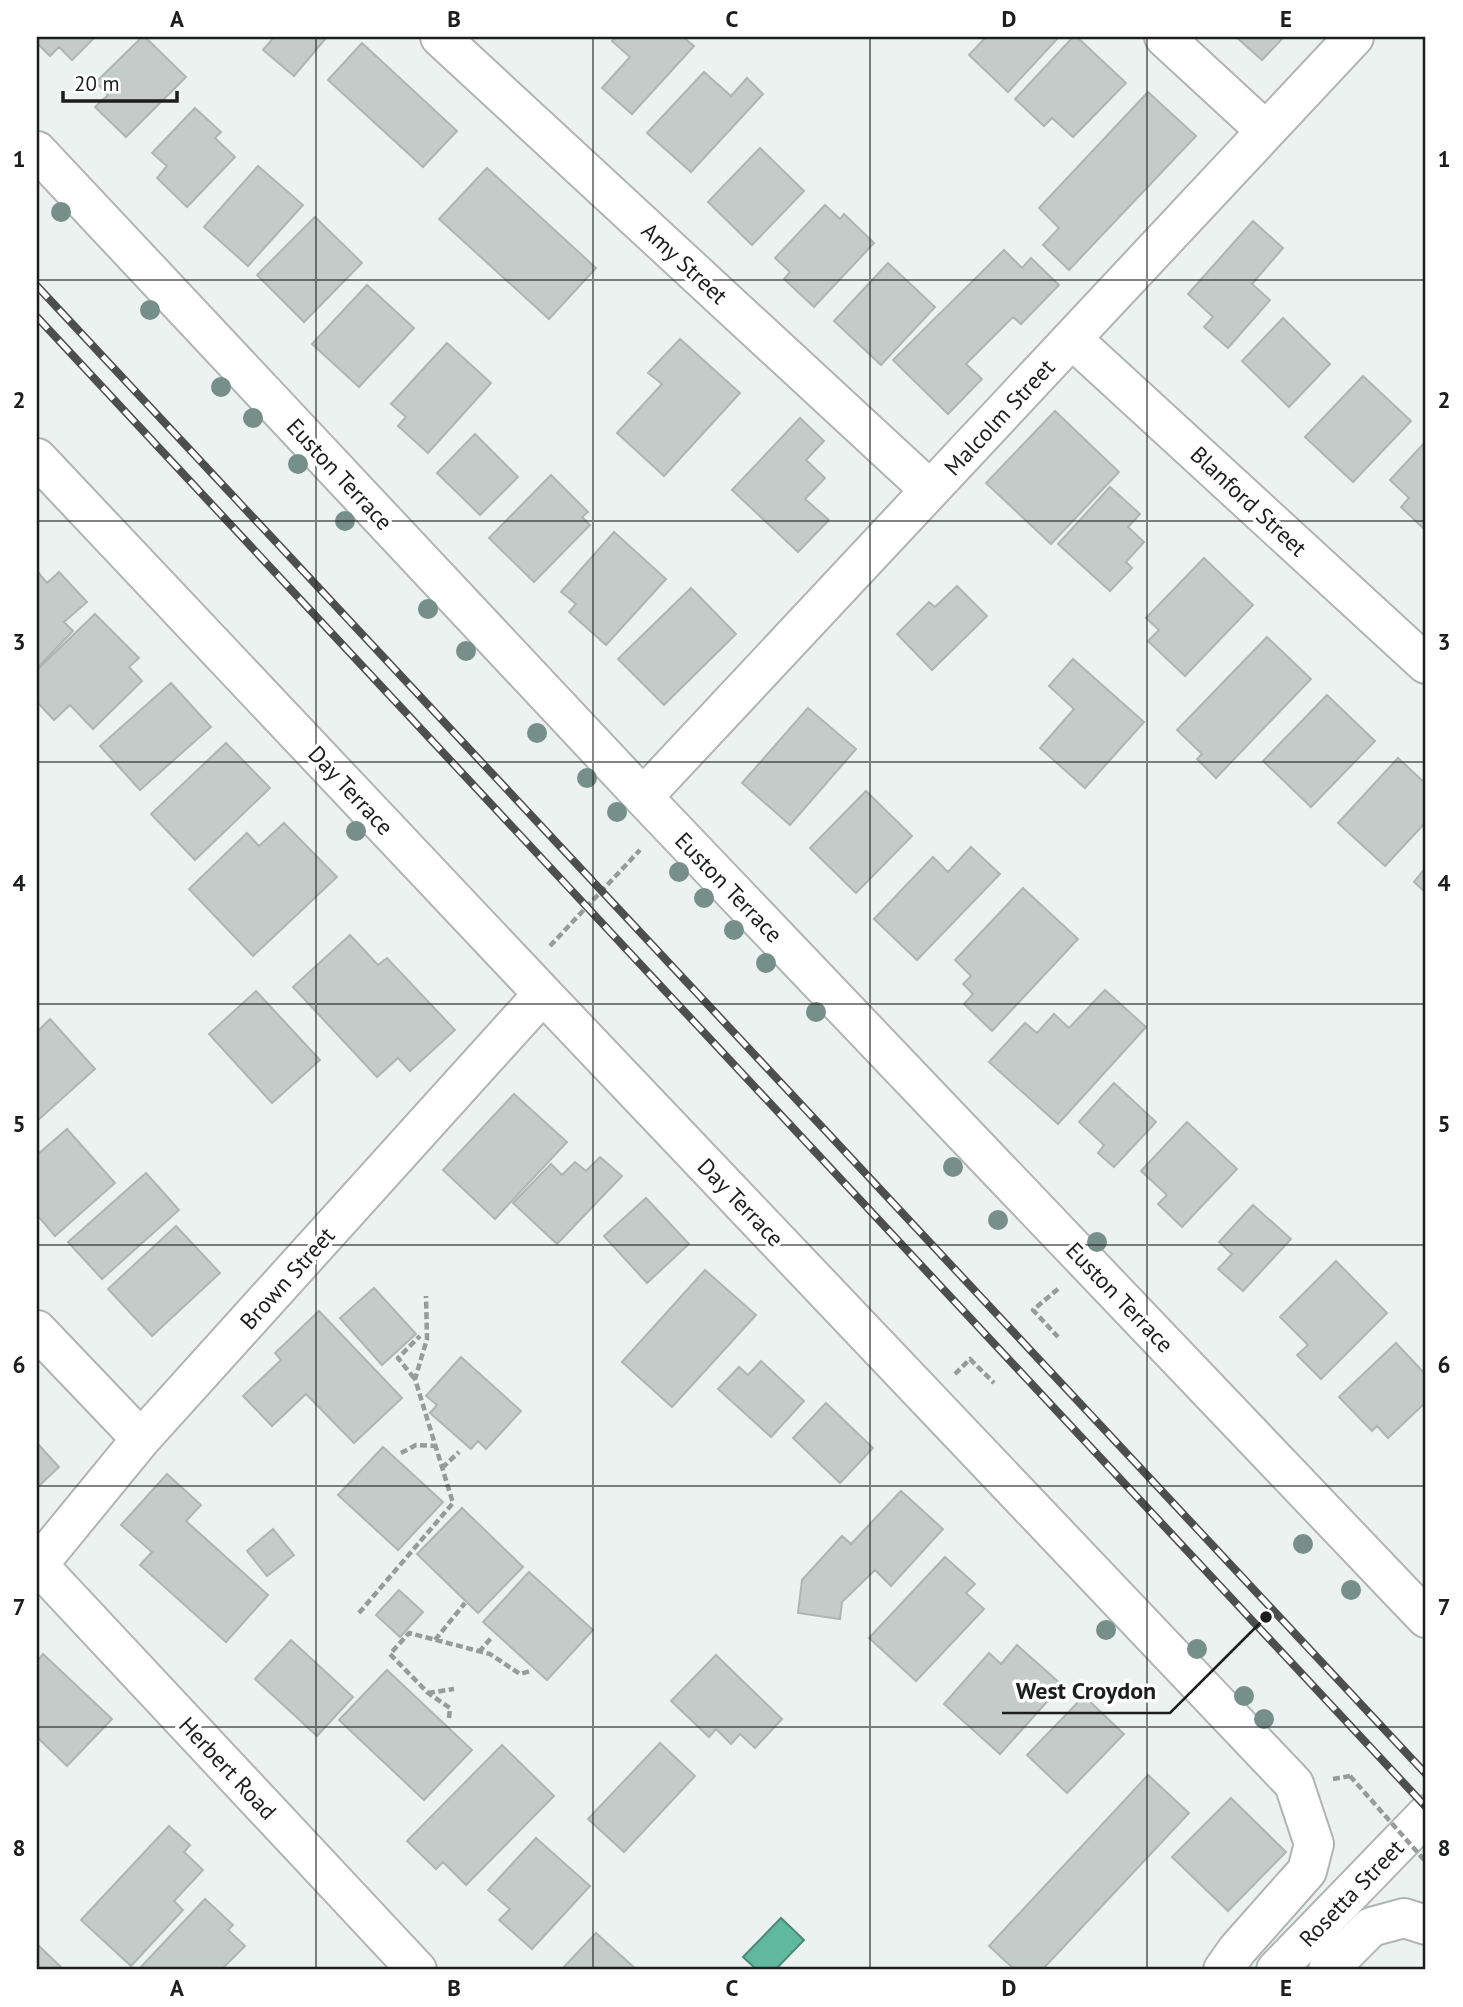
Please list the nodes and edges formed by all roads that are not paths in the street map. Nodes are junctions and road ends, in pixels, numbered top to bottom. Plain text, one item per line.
1 (440, 37) edge
2 (1164, 37) edge
3 (1354, 37) edge
4 (1266, 131) junction
5 (37, 150) edge
6 (1072, 338) junction
7 (37, 457) edge
8 (930, 490) junction
9 (1426, 664) edge
10 (655, 809) junction
11 (534, 984) junction
12 (37, 1330) edge
13 (141, 1440) junction
14 (37, 1565) edge
15 (1426, 1618) edge
16 (1426, 1815) edge
17 (1426, 1925) edge
18 (417, 1970) edge
19 (1223, 1970) edge
20 (1276, 1970) edge
21 (1328, 1970) edge

1 - 8 street, Amy Street
2 - 4 street
3 - 4 street, Malcolm Street
4 - 6 street, Malcolm Street
5 - 10 street, Euston Terrace
6 - 8 street, Malcolm Street
6 - 9 street, Blanford Street
7 - 11 street, Day Terrace
8 - 10 street, Malcolm Street
10 - 15 street, Euston Terrace
11 - 13 street, Brown Street
11 - 19 street, Day Terrace
12 - 13 street
13 - 14 street, Brown Street
14 - 18 street, Herbert Road
16 - 20 street, Rosetta Street
17 - 21 street

